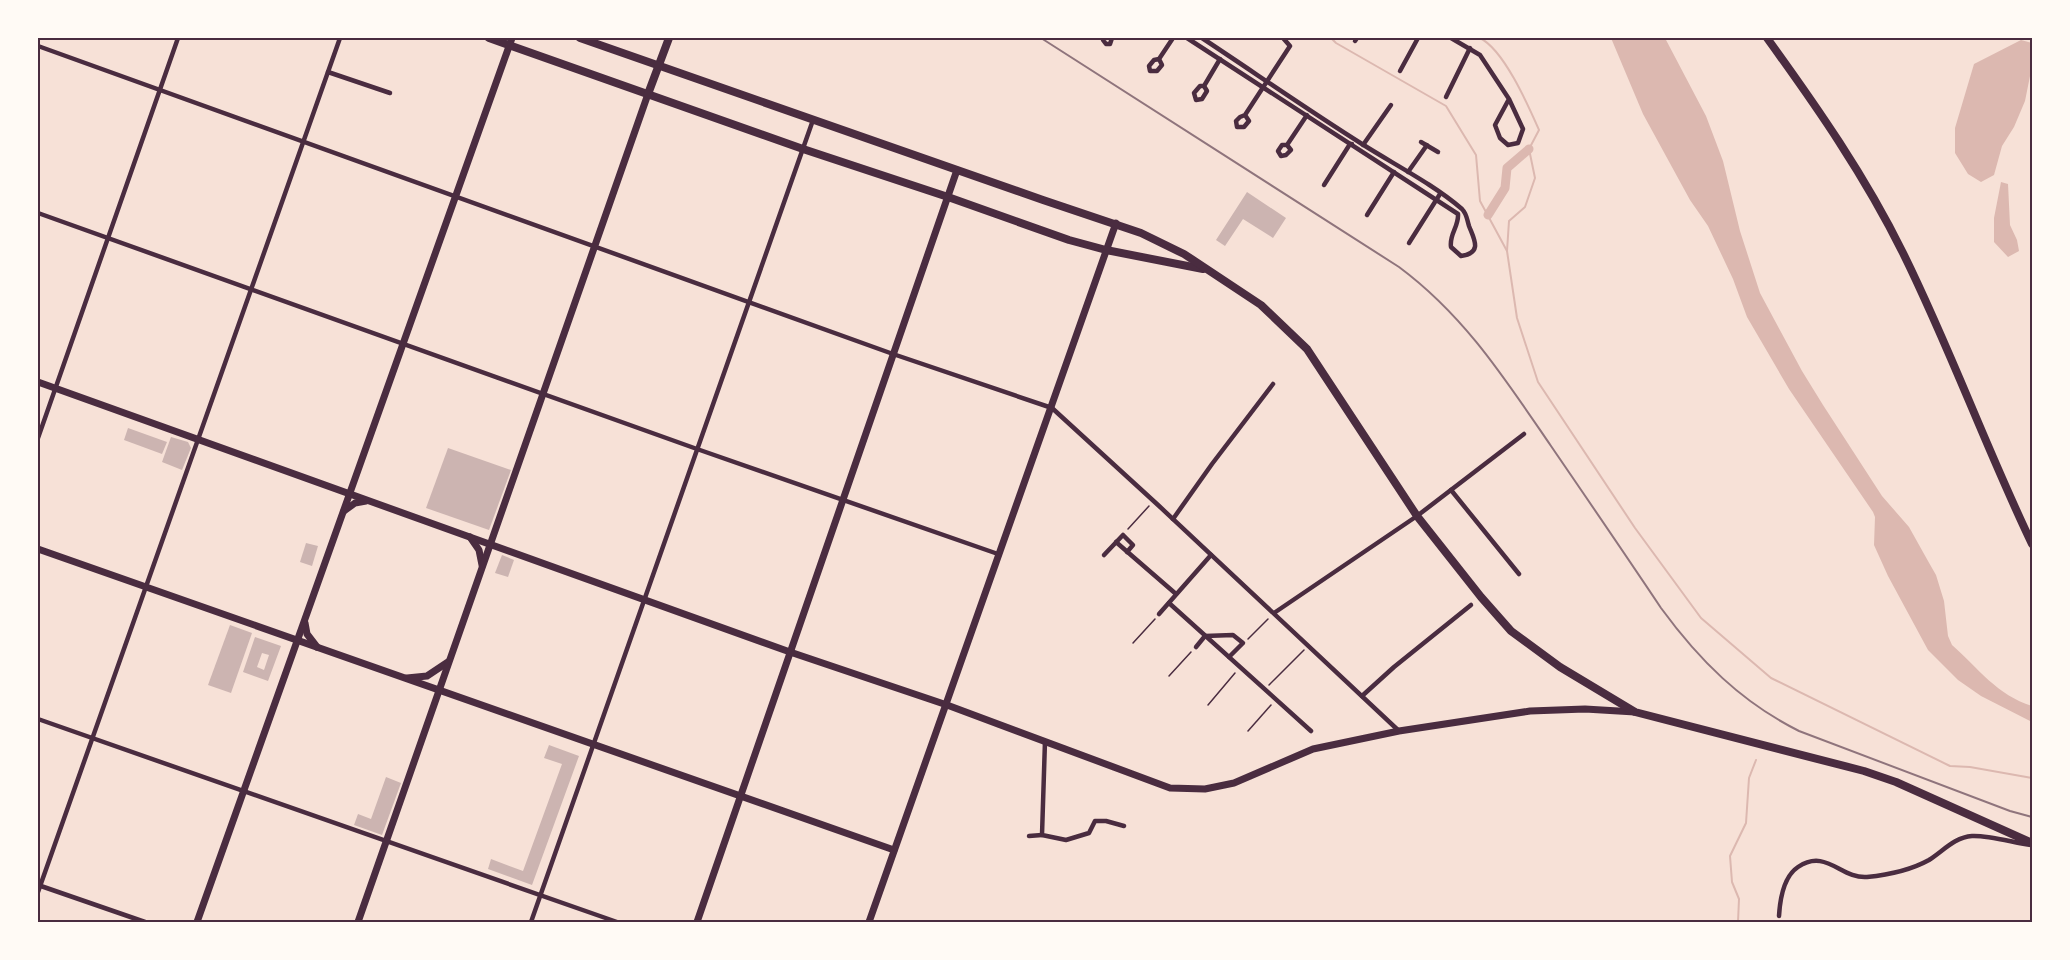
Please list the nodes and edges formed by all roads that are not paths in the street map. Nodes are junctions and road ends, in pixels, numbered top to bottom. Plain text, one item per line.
1 (178, 38) edge
2 (340, 38) edge
3 (489, 38) edge
4 (579, 38) edge
5 (669, 38) edge
6 (1106, 38) edge
7 (1112, 38) edge
8 (1173, 38) edge
9 (1187, 38) edge
10 (1202, 38) edge
11 (1283, 38) edge
12 (1418, 38) edge
13 (1451, 38) edge
14 (1767, 38) edge
15 (1194, 39) edge
16 (511, 41) edge
17 (38, 46) edge
18 (1470, 48) junction
19 (1220, 58) junction
20 (1159, 59) dead end
21 (659, 65) junction
22 (1400, 71) dead end
23 (328, 72) junction
24 (1268, 82) junction
25 (1204, 86) dead end
26 (1264, 87) junction
27 (159, 90) junction
28 (390, 93) dead end
29 (648, 94) junction
30 (1446, 97) dead end
31 (1509, 99) junction
32 (1391, 105) dead end
33 (1245, 115) dead end
34 (1307, 115) junction
35 (813, 120) junction
36 (303, 142) junction
37 (1421, 142) dead end
38 (1350, 144) junction
39 (1287, 145) dead end
40 (1427, 145) junction
41 (1364, 146) junction
42 (803, 149) junction
43 (1438, 152) dead end
44 (957, 170) junction
45 (1394, 172) junction
46 (1408, 172) junction
47 (1324, 185) dead end
48 (1440, 194) junction
49 (455, 197) junction
50 (948, 197) junction
51 (1436, 200) junction
52 (38, 213) edge
53 (1367, 215) dead end
54 (1116, 223) junction
55 (107, 238) junction
56 (1409, 243) dead end
57 (594, 247) junction
58 (1106, 250) junction
59 (1211, 270) junction
60 (251, 290) junction
61 (749, 303) junction
62 (403, 344) junction
63 (893, 354) junction
64 (38, 382) edge
65 (1273, 384) dead end
66 (55, 388) junction
67 (543, 394) junction
68 (1052, 408) junction
69 (1524, 434) dead end
70 (38, 438) edge
71 (198, 440) junction
72 (698, 449) junction
73 (1451, 490) junction
74 (349, 494) junction
75 (843, 500) junction
76 (377, 504) junction
77 (343, 512) junction
78 (1417, 516) junction
79 (1173, 519) junction
80 (470, 537) junction
81 (1116, 542) junction
82 (490, 544) junction
83 (2032, 544) edge
84 (38, 549) edge
85 (1127, 552) junction
86 (998, 554) junction
87 (1104, 555) dead end
88 (1211, 555) junction
89 (481, 570) junction
90 (1519, 574) dead end
91 (146, 587) junction
92 (1176, 594) junction
93 (645, 600) junction
94 (1168, 603) junction
95 (1471, 605) dead end
96 (1274, 613) junction
97 (1159, 614) road end
98 (306, 615) junction
99 (1205, 636) junction
100 (297, 641) junction
101 (1196, 647) road end
102 (318, 648) junction
103 (790, 652) junction
104 (1229, 657) junction
105 (450, 659) junction
106 (401, 678) junction
107 (439, 691) junction
108 (1362, 696) junction
109 (946, 705) junction
110 (1635, 712) junction
111 (38, 719) edge
112 (1311, 732) dead end
113 (1399, 732) junction
114 (92, 738) junction
115 (1045, 741) junction
116 (593, 745) junction
117 (244, 791) junction
118 (740, 797) junction
119 (1124, 826) dead end
120 (1042, 835) junction
121 (1029, 836) dead end
122 (386, 841) junction
123 (2032, 844) edge
124 (894, 850) junction
125 (38, 888) edge
126 (541, 896) junction
127 (1779, 916) dead end
128 (145, 922) edge
129 (197, 922) edge
130 (358, 922) edge
131 (531, 922) edge
132 (617, 922) edge
133 (697, 922) edge
134 (869, 922) edge

1 - 27 street
2 - 23 street
3 - 16 main road
4 - 21 main road
5 - 21 main road
6 - 7 street
8 - 20 street
9 - 15 street
10 - 24 street
11 - 24 street
12 - 22 street
13 - 18 street
14 - 83 highway
15 - 19 street
16 - 29 main road
16 - 49 main road
17 - 27 street
18 - 30 street
18 - 31 street
19 - 25 street
19 - 26 street
21 - 29 main road
21 - 35 main road
23 - 28 street
23 - 36 street
24 - 26 street
24 - 41 street
26 - 33 street
26 - 34 street
27 - 36 street
27 - 55 street
29 - 42 main road
29 - 57 main road
31 - 31 street
32 - 41 street
34 - 38 street
34 - 39 street
35 - 42 street
35 - 44 main road
36 - 49 street
36 - 60 street
37 - 40 street
38 - 41 street
38 - 45 street
38 - 47 street
40 - 43 street
40 - 46 street
41 - 46 street
42 - 50 main road
42 - 61 street
44 - 50 main road
44 - 54 main road
45 - 51 street
45 - 53 street
46 - 48 street
48 - 51 street
48 - 51 street
49 - 57 street
49 - 62 main road
50 - 58 main road
50 - 63 main road
51 - 56 street
52 - 55 street
54 - 58 main road
54 - 59 main road
55 - 60 street
55 - 66 street
57 - 61 street
57 - 67 main road
58 - 59 main road
58 - 68 main road
59 - 78 main road
60 - 62 street
60 - 71 street
61 - 63 street
61 - 72 street
62 - 67 street
62 - 74 main road
63 - 68 street
63 - 75 main road
64 - 66 main road
65 - 79 street
66 - 70 street
66 - 71 main road
67 - 72 street
67 - 82 main road
68 - 79 street
68 - 86 main road
69 - 73 street
71 - 74 main road
71 - 91 street
72 - 75 street
72 - 93 street
73 - 78 street
73 - 90 street
74 - 76 main road
74 - 77 main road
75 - 86 street
75 - 103 main road
76 - 77 main road
76 - 80 main road
77 - 98 main road
78 - 96 street
78 - 110 main road
79 - 88 street
80 - 82 main road
80 - 89 main road
81 - 85 street
81 - 85 street
81 - 87 street
82 - 89 main road
82 - 93 main road
84 - 91 main road
85 - 92 street
86 - 109 main road
88 - 92 street
88 - 96 street
89 - 105 main road
91 - 100 main road
91 - 114 street
92 - 94 street
93 - 103 main road
93 - 116 street
94 - 97 street
94 - 99 street
95 - 108 street
96 - 108 street
98 - 100 main road
98 - 102 main road
99 - 101 street
99 - 104 street
99 - 104 street
100 - 102 main road
100 - 117 main road
102 - 106 main road
103 - 109 main road
103 - 118 main road
104 - 112 street
105 - 106 main road
105 - 107 main road
106 - 107 main road
107 - 116 main road
107 - 122 main road
108 - 113 street
109 - 115 main road
109 - 124 main road
110 - 113 main road
110 - 123 main road
111 - 114 street
113 - 115 main road
114 - 117 street
114 - 125 street
115 - 120 street
116 - 118 main road
116 - 126 street
117 - 122 street
117 - 129 main road
118 - 124 main road
118 - 133 main road
119 - 120 street
120 - 121 street
122 - 126 street
122 - 130 main road
123 - 127 street
124 - 134 main road
125 - 128 street
126 - 131 street
126 - 132 street

